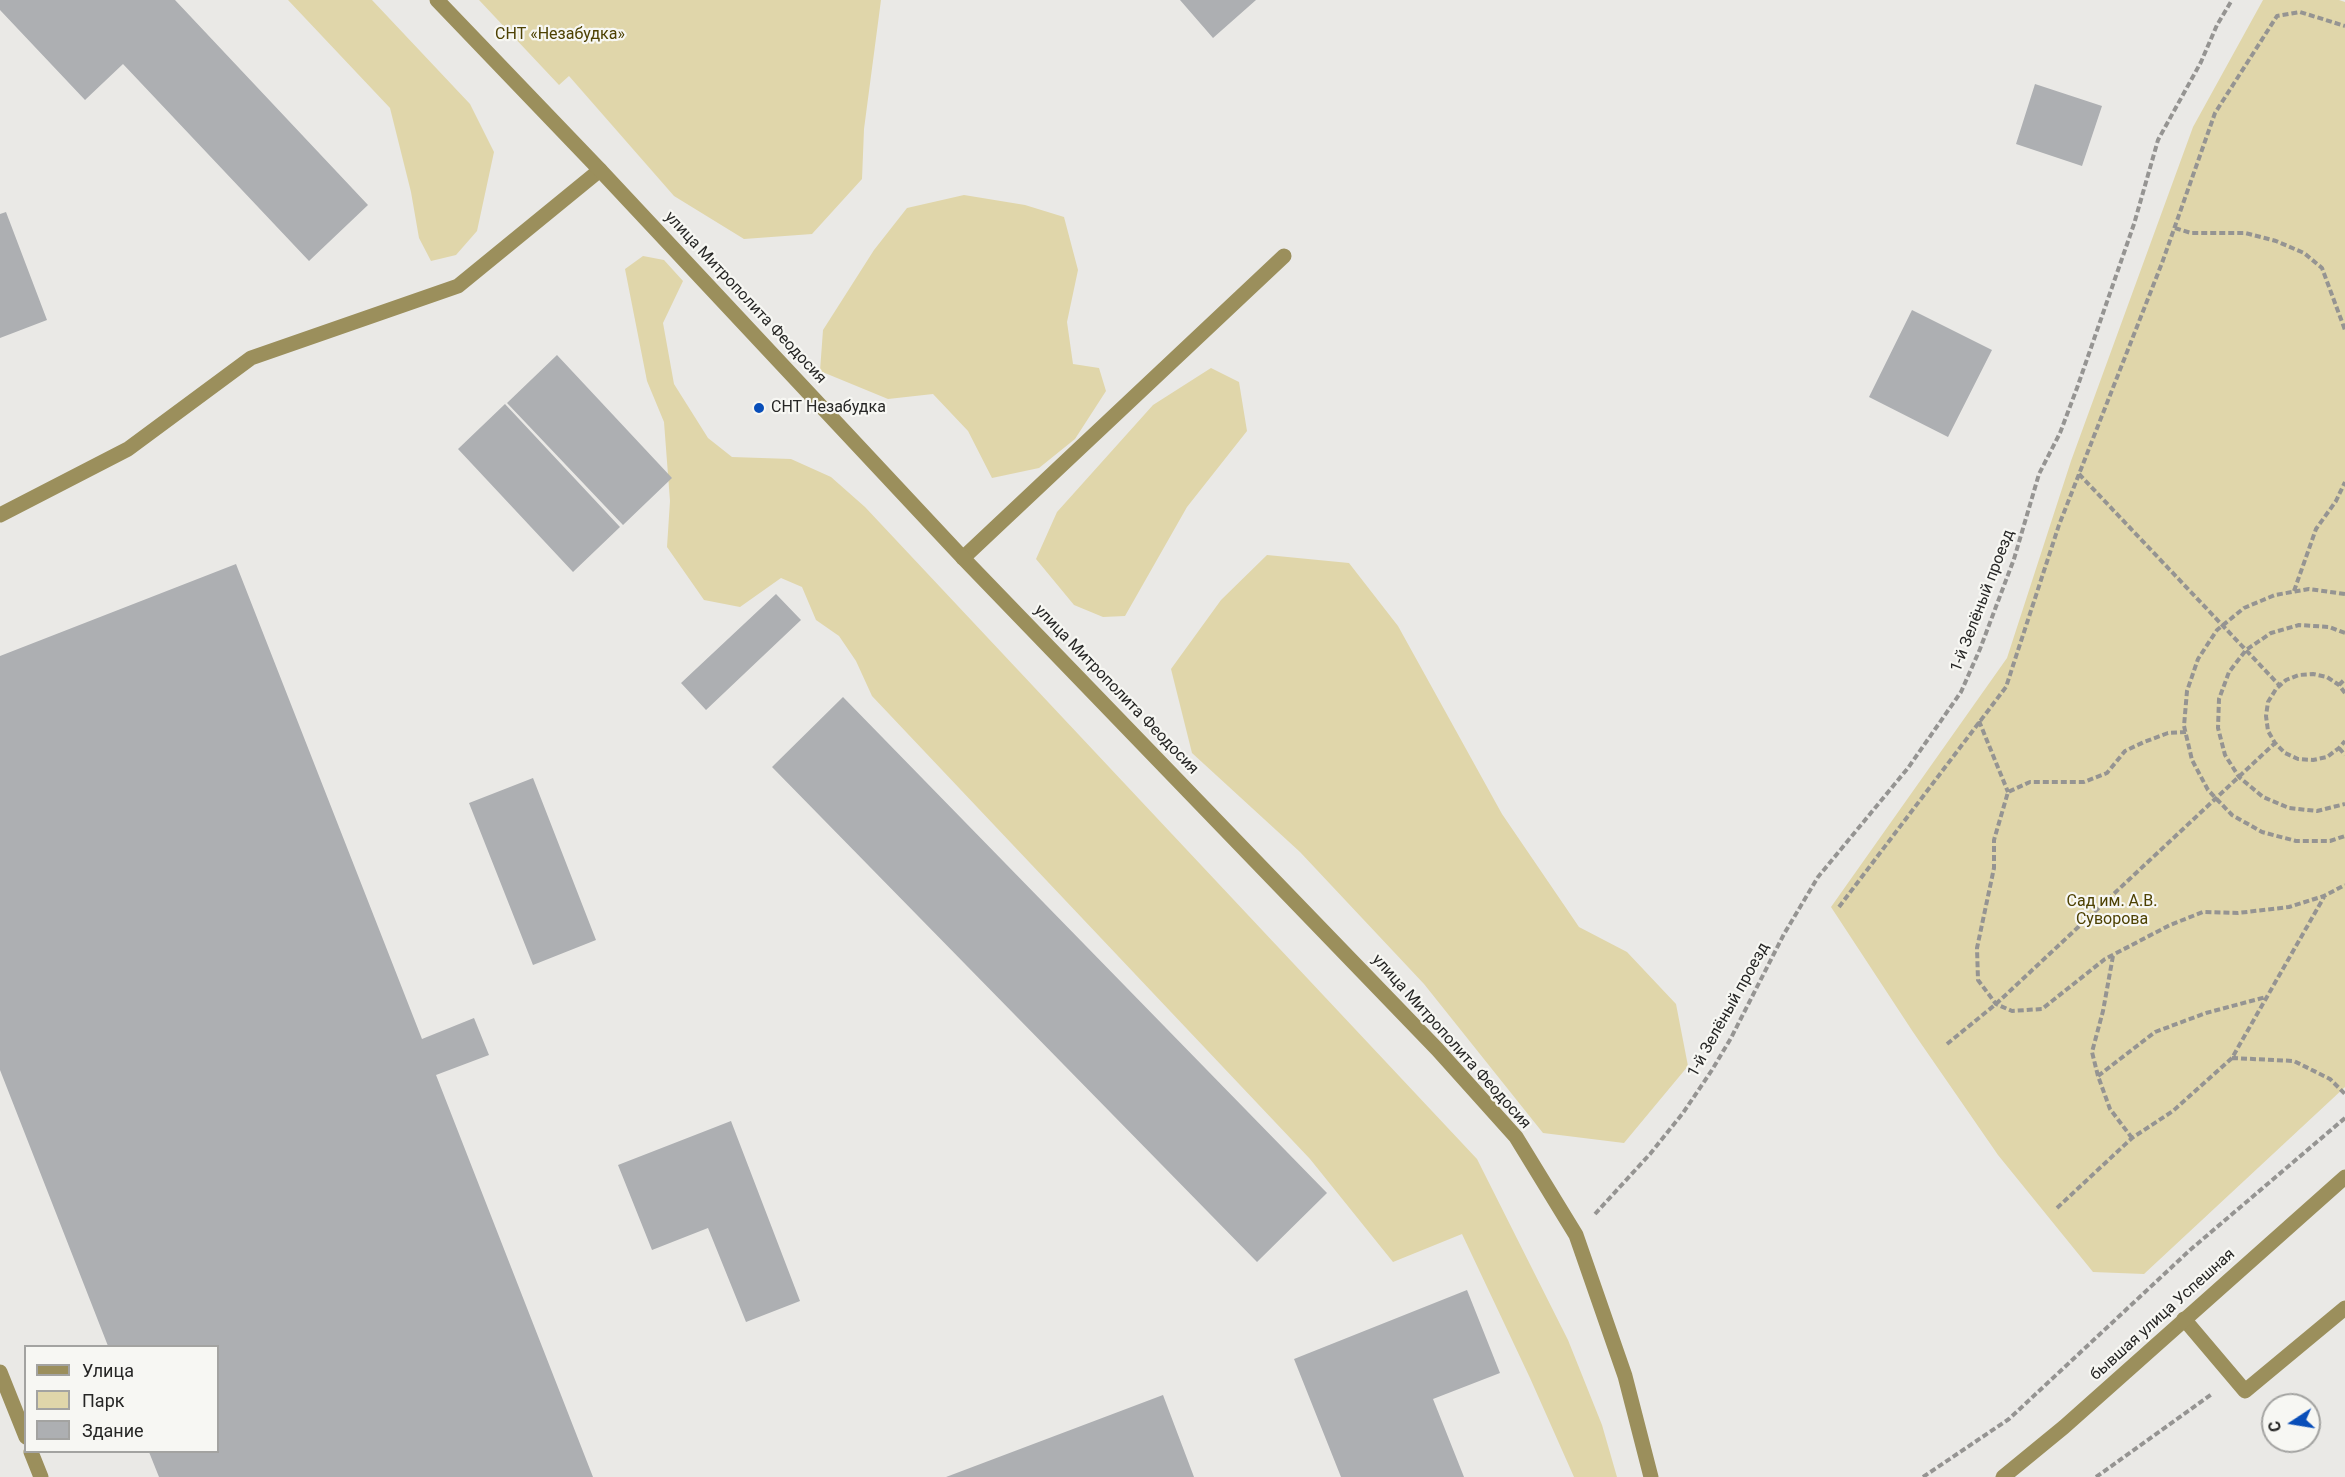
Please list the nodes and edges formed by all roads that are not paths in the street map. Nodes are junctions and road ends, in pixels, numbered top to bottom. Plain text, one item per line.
1 (437, 0) edge
2 (600, 170) junction
3 (1284, 256) dead end
4 (0, 514) edge
5 (963, 558) junction
6 (2345, 1177) edge
7 (2345, 1308) edge
8 (2184, 1319) junction
9 (0, 1372) edge
10 (24, 1432) edge
11 (31, 1453) edge
12 (41, 1477) edge
13 (1651, 1477) edge
14 (2003, 1477) edge

1 - 2 street, улица Митрополита Феодосия
2 - 4 street
2 - 5 street, улица Митрополита Феодосия
3 - 5 street
5 - 13 street, улица Митрополита Феодосия
6 - 8 street, бывшая улица Успешная
7 - 8 street
8 - 14 street, бывшая улица Успешная
9 - 10 street
11 - 12 street

